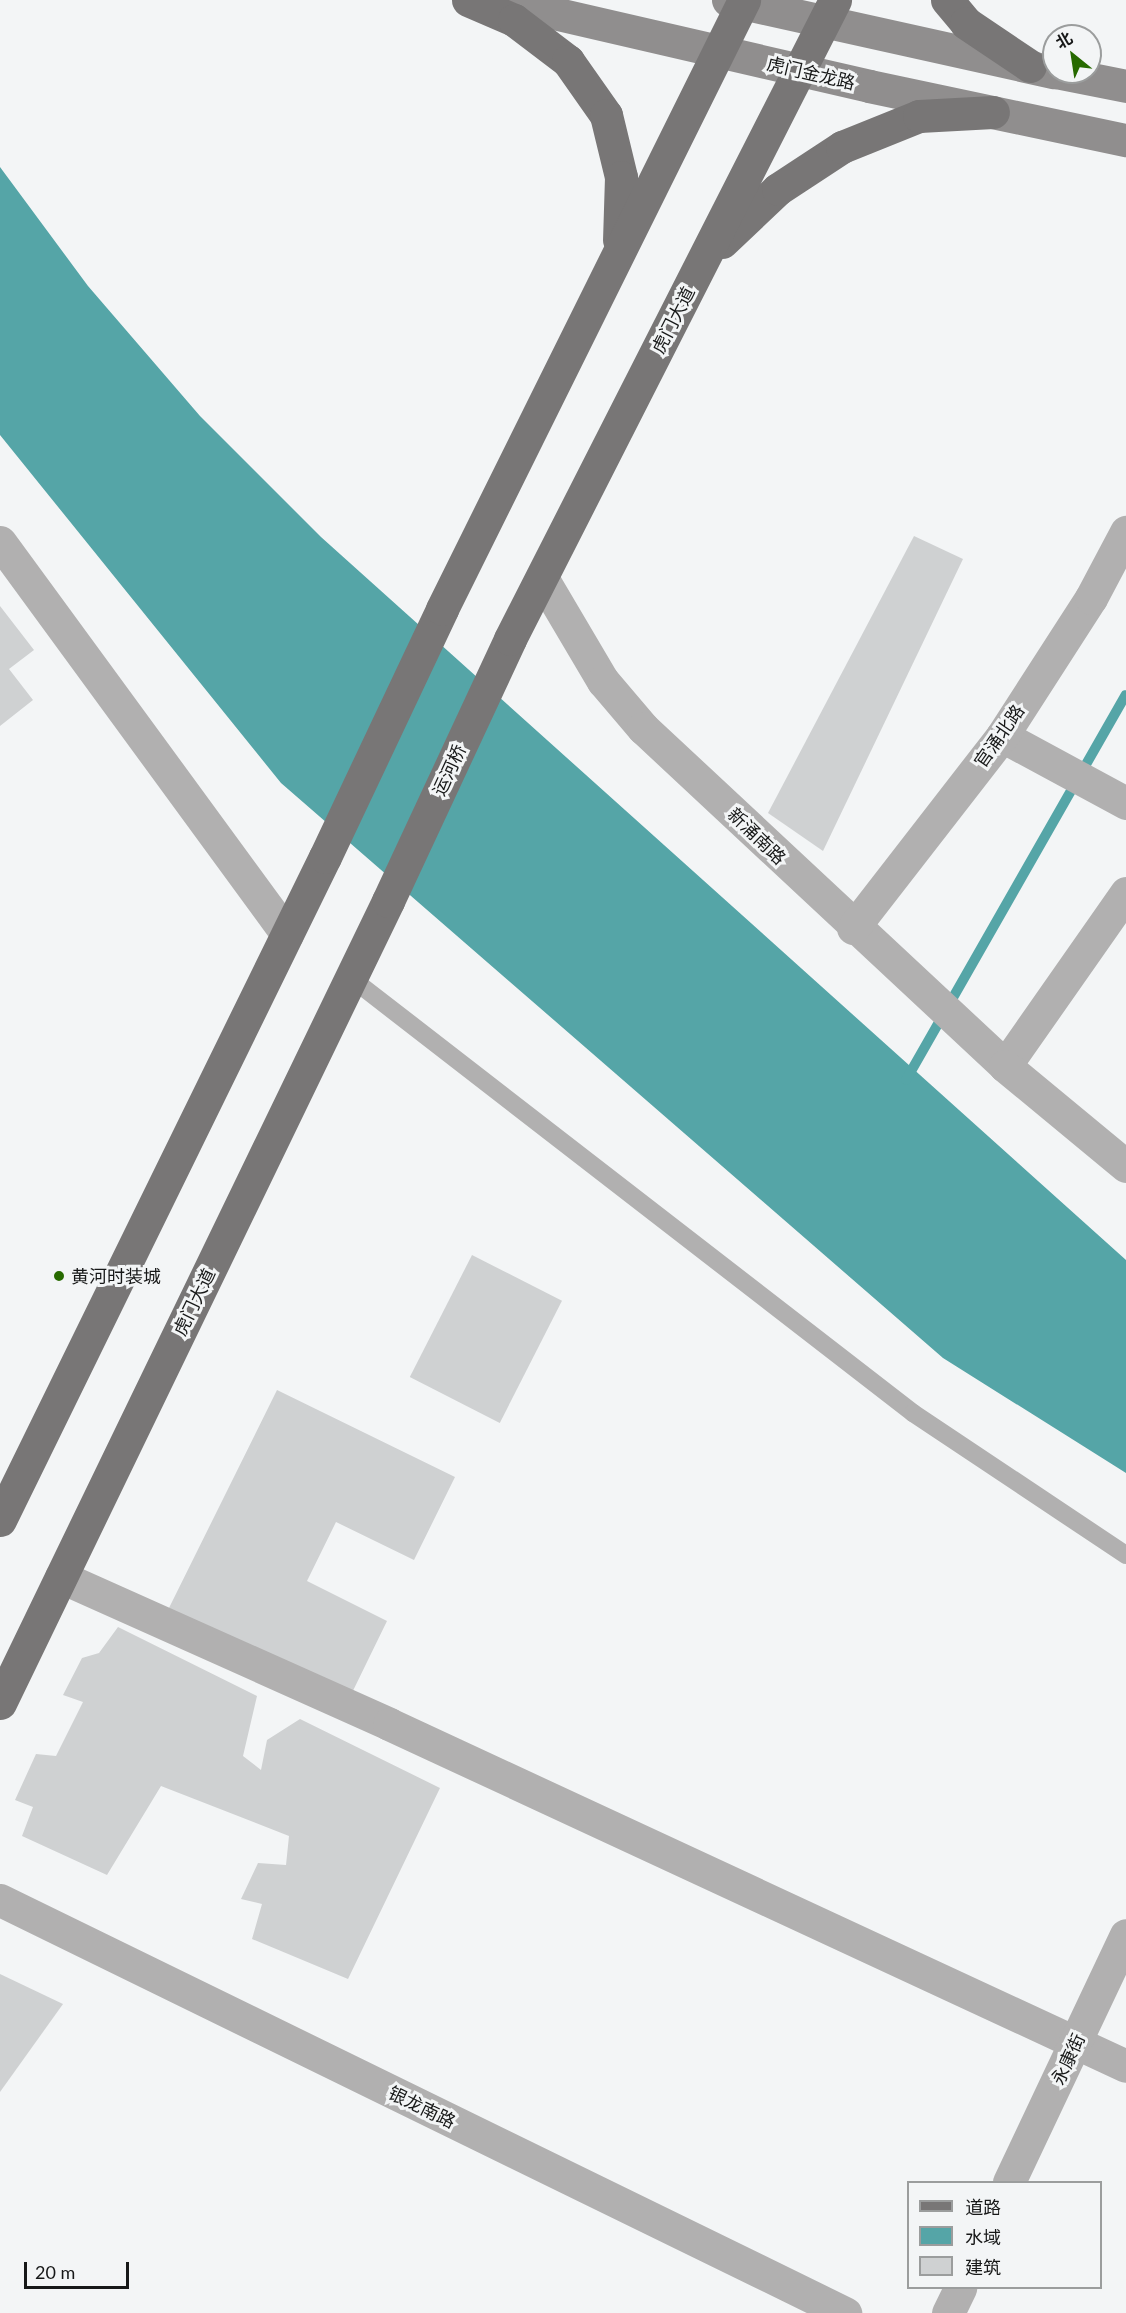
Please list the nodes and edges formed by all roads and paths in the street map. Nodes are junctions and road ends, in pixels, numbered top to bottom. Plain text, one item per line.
1 (468, 0) edge
2 (497, 0) edge
3 (947, 0) edge
4 (738, 1) edge
5 (830, 11) edge
6 (719, 52) junction
7 (1042, 67) edge
8 (1042, 69) edge
9 (800, 70) junction
10 (1102, 81) edge
11 (1126, 86) edge
12 (993, 112) junction
13 (1126, 140) edge
14 (617, 257) junction
15 (704, 260) junction
16 (1126, 532) edge
17 (0, 542) edge
18 (542, 578) junction
19 (510, 639) joint
20 (1002, 736) junction
21 (1126, 803) edge
22 (1126, 893) edge
23 (388, 901) joint
24 (853, 927) junction
25 (287, 934) junction
26 (351, 978) junction
27 (1005, 1066) junction
28 (1126, 1166) edge
29 (0, 1520) edge
30 (1126, 1555) edge
31 (61, 1577) junction
32 (0, 1703) edge
33 (0, 1900) edge
34 (1126, 1935) edge
35 (1076, 2042) junction
36 (1126, 2066) edge
37 (1010, 2181) edge
38 (960, 2289) edge
39 (845, 2313) edge
40 (948, 2313) edge

1 - 14 main road
2 - 6 main road, 虎门金龙路
3 - 7 main road
4 - 5 main road
4 - 6 main road
5 - 8 main road
5 - 9 main road, 虎门大道
6 - 9 main road, 虎门金龙路
6 - 14 main road
9 - 12 main road, 虎门金龙路
9 - 15 main road, 虎门大道
10 - 11 main road
12 - 13 main road, 虎门金龙路
12 - 15 main road
14 - 25 main road
15 - 18 main road, 虎门大道
16 - 20 street, 官涌北路
17 - 25 street
18 - 19 main road, 虎门大道
18 - 24 street, 新涌南路
19 - 23 main road, 运河桥
20 - 21 street
20 - 24 street, 官涌北路
22 - 27 street
23 - 26 main road, 虎门大道
24 - 27 street, 新涌南路
25 - 29 main road
26 - 30 lane
26 - 31 main road, 虎门大道
27 - 28 street, 新涌南路
31 - 32 main road, 虎门大道
31 - 35 street
33 - 39 street, 银龙南路
34 - 35 street, 永康街
35 - 36 street
35 - 37 street, 永康街
38 - 40 street

